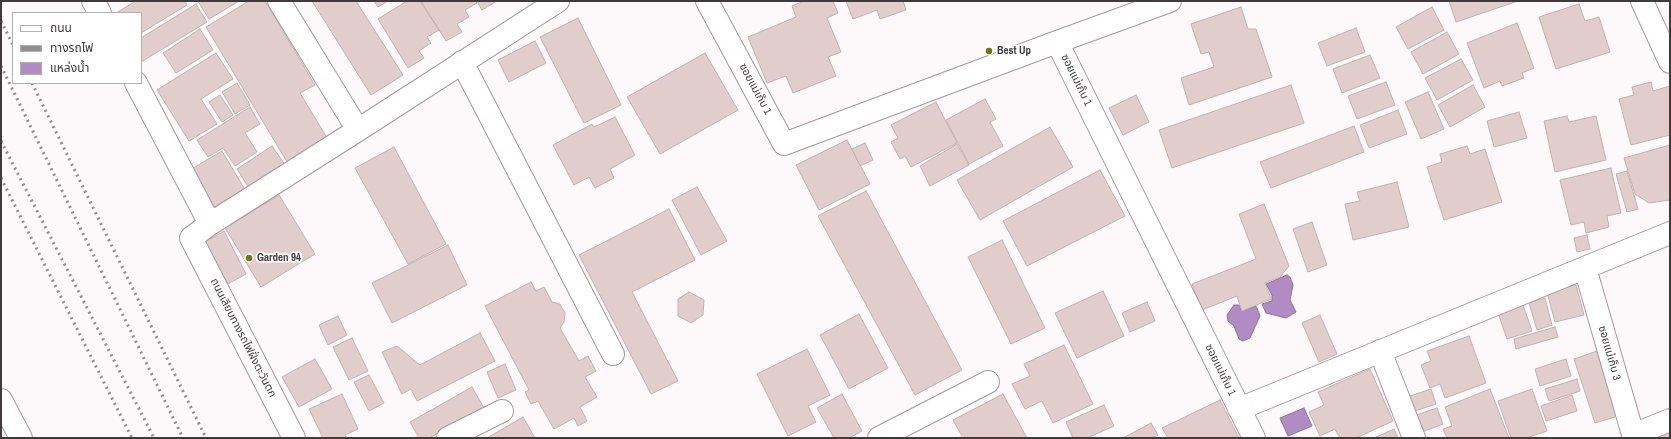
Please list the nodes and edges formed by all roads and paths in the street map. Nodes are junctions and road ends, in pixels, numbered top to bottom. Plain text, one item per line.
1 (93, 1) edge
2 (279, 1) edge
3 (558, 1) edge
4 (707, 1) edge
5 (1170, 1) edge
6 (1642, 1) edge
7 (99, 12) edge
8 (1057, 42) junction
9 (462, 62) junction
10 (1670, 62) edge
11 (137, 84) edge
12 (358, 130) junction
13 (210, 224) junction
14 (1670, 233) edge
15 (1585, 268) junction
16 (1380, 351) junction
17 (613, 354) dead end
18 (988, 382) dead end
19 (1, 400) edge
20 (1239, 409) junction
21 (502, 411) dead end
22 (1670, 420) edge
23 (1633, 436) edge
24 (21, 438) edge
25 (294, 438) edge
26 (448, 438) edge
27 (878, 438) edge
28 (1254, 438) edge
29 (1414, 438) edge

1 - 7 street
2 - 12 street
3 - 9 street
4 - 8 street, ซอยแม่เก็บ 1
5 - 8 street
6 - 10 street
8 - 20 street, ซอยแม่เก็บ 1
9 - 12 street
9 - 17 street
11 - 13 street
12 - 13 street
13 - 25 street, ถนนเลียบทางรถไฟฝั่งตะวันตก
14 - 15 street
15 - 16 street
15 - 23 street, ซอยแม่เก็บ 3
16 - 20 street
16 - 29 street
18 - 27 street
19 - 24 street
20 - 28 street, ซอยแม่เก็บ 1
21 - 26 street
22 - 23 street

